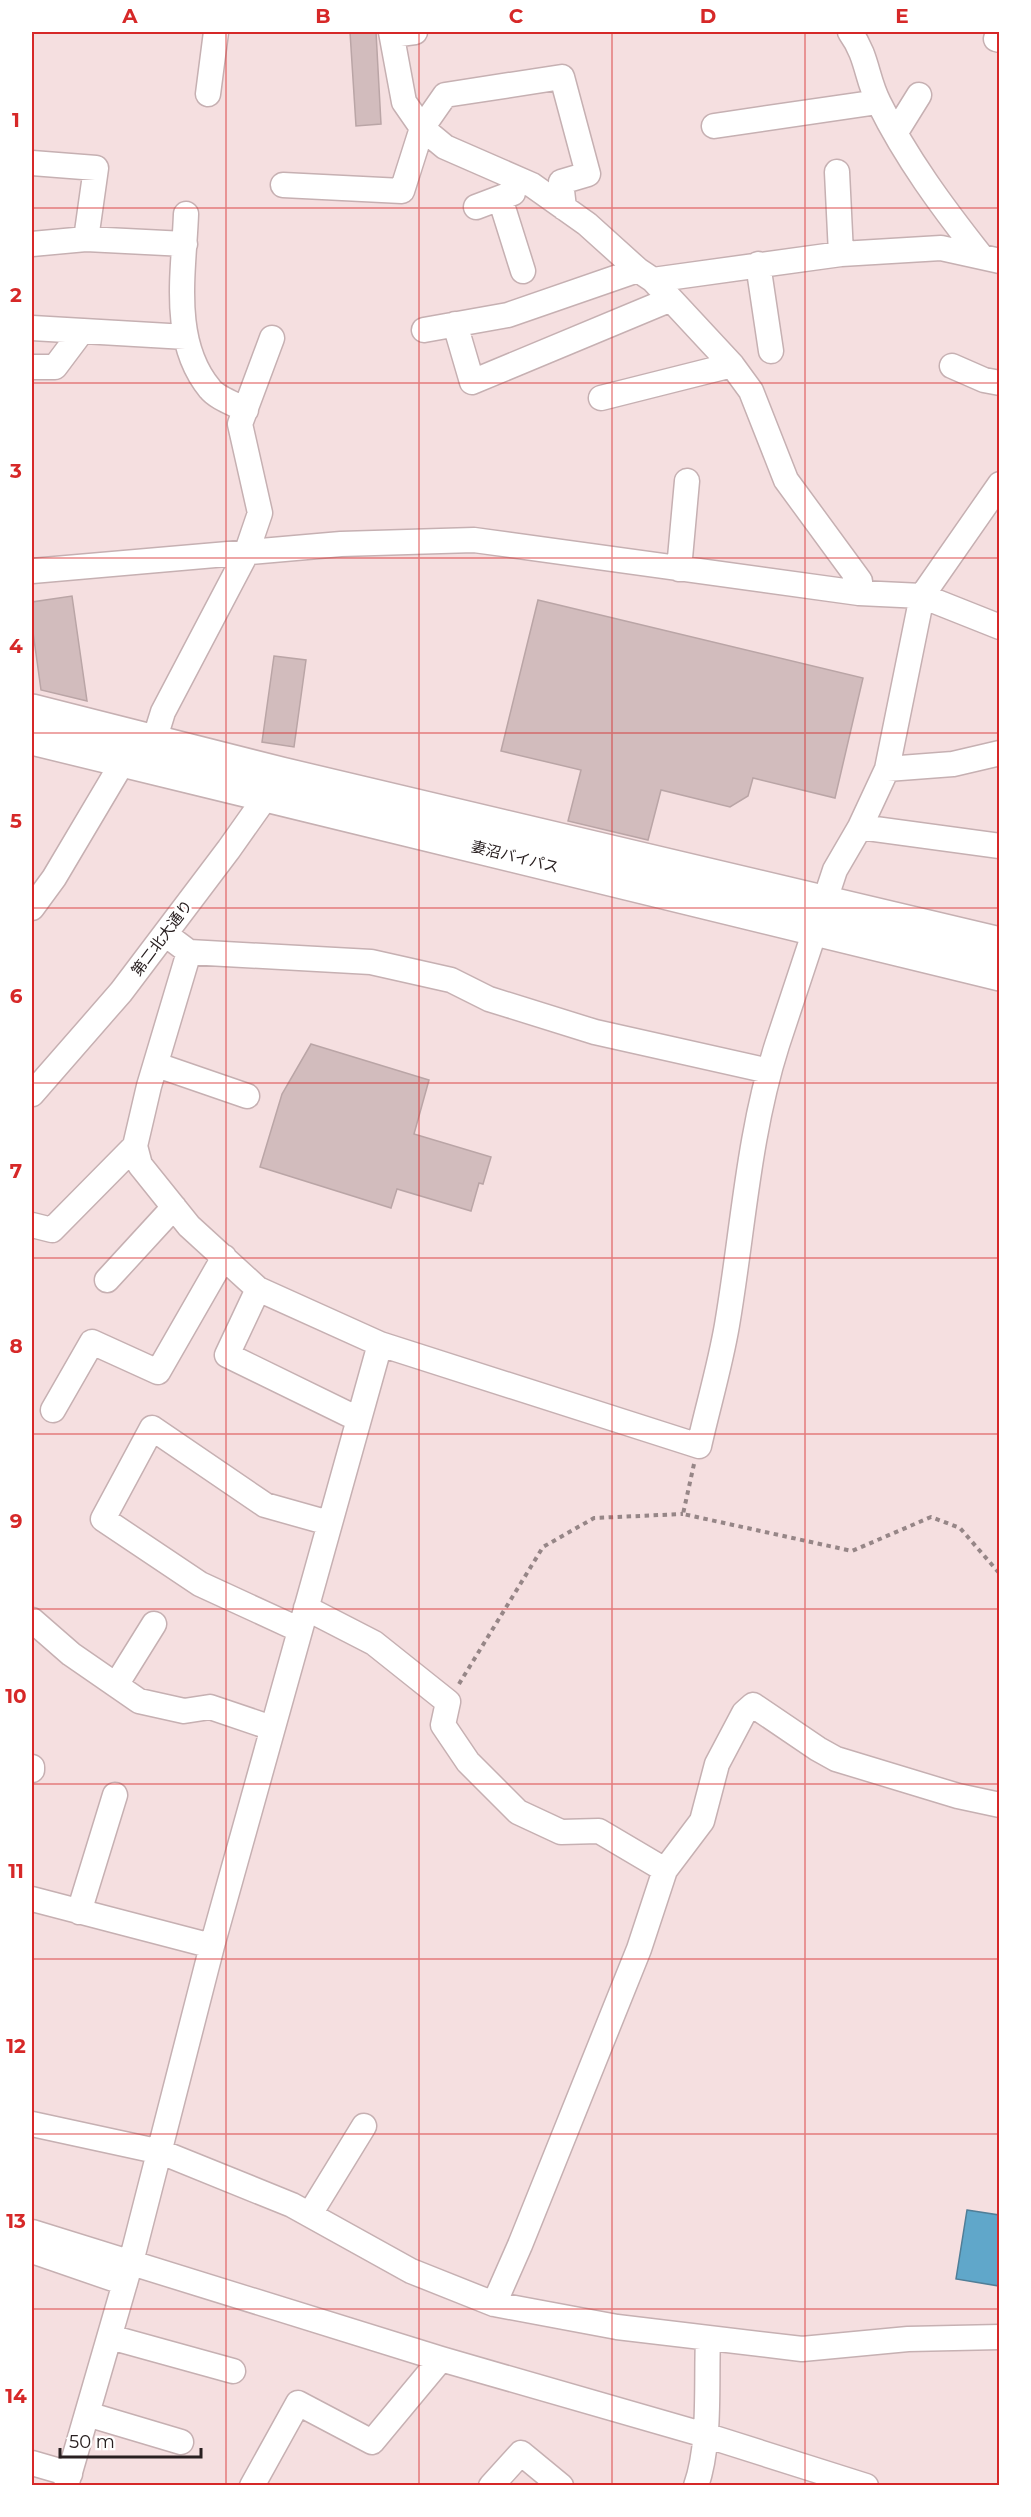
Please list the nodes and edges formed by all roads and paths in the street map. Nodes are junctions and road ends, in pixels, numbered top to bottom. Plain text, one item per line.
1 (216, 32) edge
2 (850, 32) edge
3 (998, 32) edge
4 (399, 33) edge
5 (999, 40) edge
6 (208, 94) dead end
7 (918, 95) dead end
8 (878, 102) junction
9 (714, 126) dead end
10 (422, 128) junction
11 (896, 132) junction
12 (32, 163) edge
13 (837, 172) dead end
14 (283, 185) dead end
15 (532, 185) junction
16 (500, 198) junction
17 (477, 207) dead end
18 (564, 208) junction
19 (186, 214) dead end
20 (86, 239) junction
21 (32, 244) edge
22 (185, 244) junction
23 (841, 254) junction
24 (990, 258) edge
25 (758, 264) junction
26 (523, 271) dead end
27 (645, 275) junction
28 (669, 300) junction
29 (455, 324) junction
30 (32, 328) edge
31 (424, 330) dead end
32 (82, 331) junction
33 (186, 337) junction
34 (272, 338) dead end
35 (771, 351) dead end
36 (732, 365) junction
37 (952, 366) dead end
38 (32, 367) edge
39 (999, 383) edge
40 (601, 398) dead end
41 (246, 410) junction
42 (687, 481) dead end
43 (999, 486) edge
44 (246, 554) junction
45 (679, 569) junction
46 (32, 571) edge
47 (859, 592) junction
48 (922, 596) junction
49 (999, 627) edge
50 (32, 711) edge
51 (32, 738) edge
52 (154, 741) junction
53 (999, 753) edge
54 (124, 760) junction
55 (887, 769) junction
56 (274, 785) junction
57 (860, 827) junction
58 (999, 846) edge
59 (32, 908) edge
60 (820, 916) junction
61 (165, 934) junction
62 (999, 944) edge
63 (189, 952) junction
64 (999, 974) edge
65 (156, 1065) junction
66 (769, 1071) junction
67 (32, 1094) edge
68 (247, 1096) dead end
69 (135, 1146) junction
70 (174, 1207) junction
71 (32, 1225) edge
72 (224, 1257) junction
73 (107, 1280) dead end
74 (258, 1289) junction
75 (380, 1344) junction
76 (53, 1410) dead end
77 (358, 1419) junction
78 (699, 1446) junction
79 (683, 1514) junction
80 (329, 1523) junction
81 (999, 1575) edge
82 (303, 1619) junction
83 (32, 1620) edge
84 (154, 1624) dead end
85 (116, 1685) junction
86 (448, 1702) junction
87 (272, 1728) junction
88 (115, 1796) dead end
89 (999, 1806) edge
90 (665, 1870) junction
91 (32, 1899) edge
92 (79, 1912) junction
93 (212, 1946) junction
94 (32, 2124) edge
95 (364, 2126) dead end
96 (161, 2152) junction
97 (310, 2214) junction
98 (32, 2232) edge
99 (32, 2251) edge
100 (128, 2272) junction
101 (494, 2304) junction
102 (110, 2337) junction
103 (999, 2337) edge
104 (708, 2338) junction
105 (441, 2358) junction
106 (233, 2371) dead end
107 (87, 2414) junction
108 (705, 2435) junction
109 (181, 2442) dead end
110 (32, 2463) edge
111 (68, 2480) edge
112 (252, 2486) edge
113 (491, 2486) edge
114 (561, 2486) edge
115 (696, 2486) edge
116 (866, 2486) edge

1 - 6 street
2 - 8 street
3 - 5 street
4 - 10 street
7 - 11 street
8 - 9 street
8 - 11 street
10 - 14 street
10 - 15 street
10 - 18 street
11 - 24 street
12 - 20 street
13 - 23 street
15 - 16 street
15 - 18 street
16 - 17 street
16 - 26 street
18 - 27 street
19 - 22 street
20 - 21 street
20 - 22 street
22 - 33 street
23 - 24 street
23 - 25 street
25 - 27 street
25 - 35 street
27 - 28 street
27 - 29 street
28 - 29 street
28 - 36 street
29 - 31 street
30 - 32 street
32 - 33 street
32 - 38 street
33 - 41 street
34 - 41 street
36 - 40 street
36 - 47 street
37 - 39 street
41 - 44 street
42 - 45 street
43 - 48 street
44 - 45 street
44 - 46 street
44 - 52 street
45 - 47 street
47 - 48 street
48 - 49 street
48 - 55 street
50 - 52 highway, 妻沼バイパス
51 - 54 highway, 妻沼バイパス
52 - 56 highway, 妻沼バイパス
53 - 55 street
54 - 56 highway, 妻沼バイパス
54 - 59 street
55 - 57 street
56 - 60 highway, 妻沼バイパス
56 - 61 street, 第二北大通り
57 - 58 street
57 - 60 street
60 - 62 highway, 妻沼バイパス
60 - 64 highway, 妻沼バイパス
60 - 66 street
61 - 63 street
61 - 67 street, 第二北大通り
63 - 65 street
63 - 66 street
65 - 68 street
65 - 69 street
66 - 78 street
69 - 70 street
69 - 71 street
70 - 72 street
70 - 73 street
72 - 74 street
72 - 76 street
74 - 75 street
74 - 77 street
75 - 77 street
75 - 78 street
77 - 80 street
78 - 79 path
79 - 81 path
79 - 86 path
80 - 82 street
80 - 82 street
82 - 86 street
82 - 87 street
83 - 85 street
84 - 85 street
85 - 87 street
86 - 90 street
87 - 93 street
88 - 92 street
89 - 90 street
90 - 101 street
91 - 92 street
92 - 93 street
93 - 96 street
94 - 96 street
95 - 97 street
96 - 97 street
96 - 100 street
97 - 101 street
98 - 100 street
99 - 100 street
100 - 102 street
100 - 105 street
101 - 104 street
102 - 106 street
102 - 107 street
103 - 104 street
104 - 108 street
105 - 108 street
105 - 112 street
107 - 109 street
107 - 111 street
108 - 115 street
108 - 116 street
110 - 111 street
113 - 114 street

